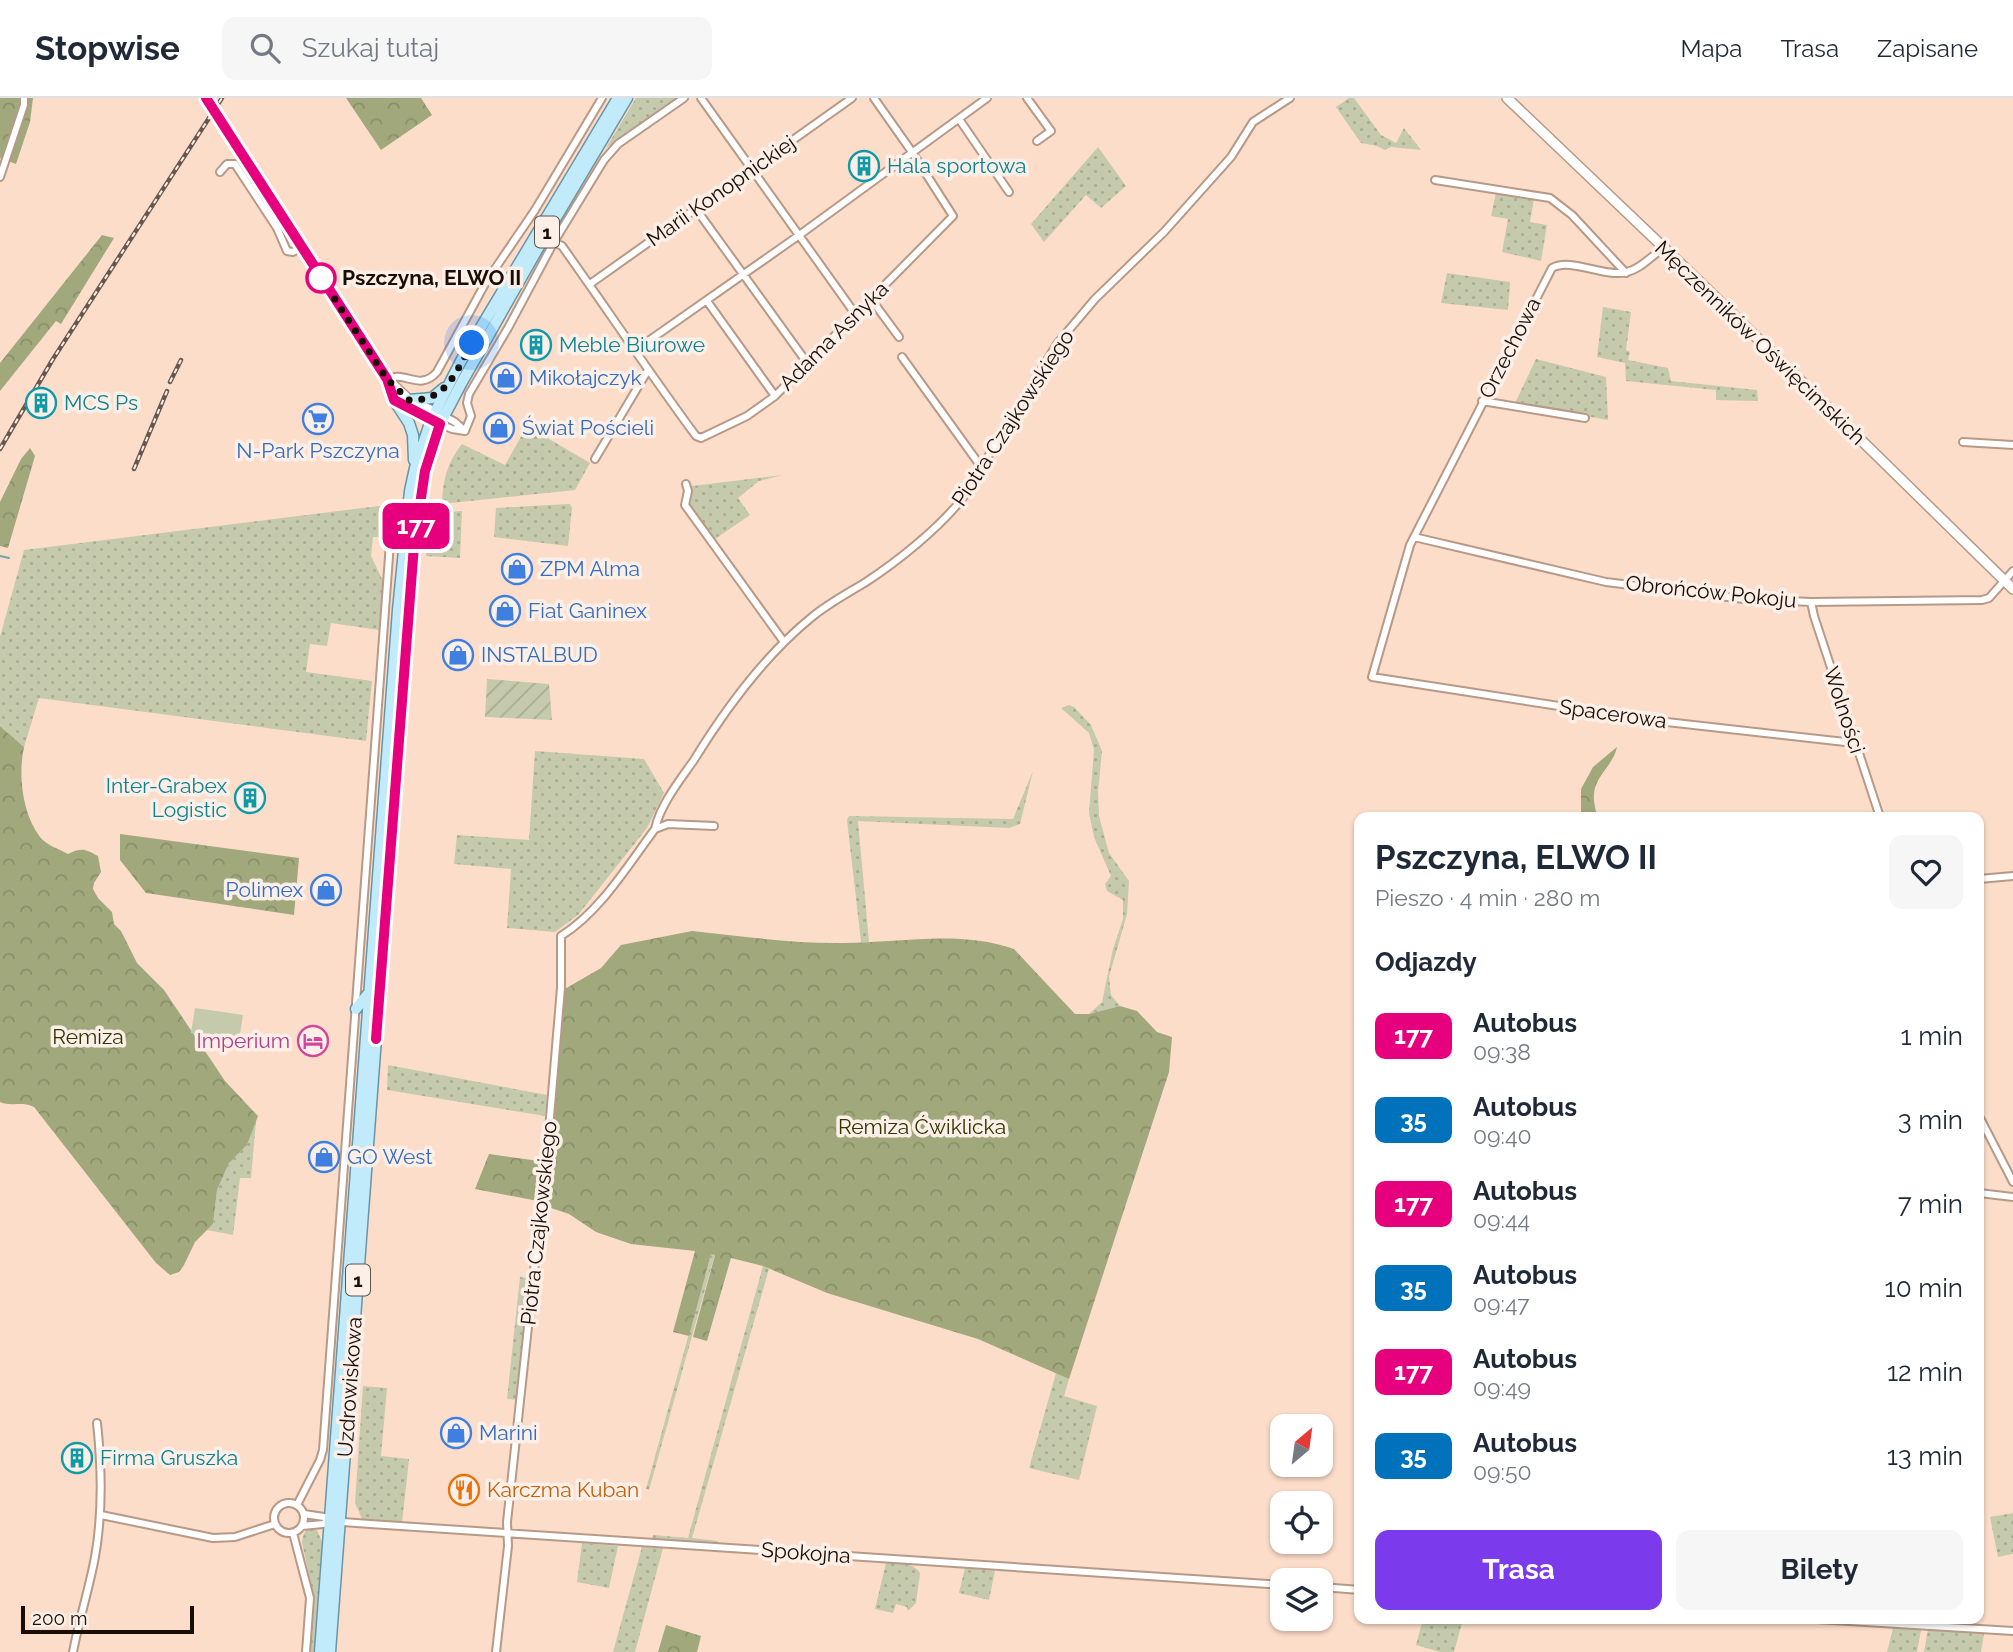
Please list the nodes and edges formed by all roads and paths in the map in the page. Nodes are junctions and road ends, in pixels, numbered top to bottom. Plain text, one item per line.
1 (24, 98) edge
2 (206, 98) edge
3 (602, 98) edge
4 (618, 98) edge
5 (626, 98) edge
6 (684, 98) edge
7 (701, 98) edge
8 (852, 98) edge
9 (874, 98) edge
10 (987, 98) edge
11 (1027, 98) edge
12 (1290, 98) edge
13 (1507, 98) edge
14 (959, 119) junction
15 (1037, 141) dead end
16 (912, 152) junction
17 (563, 164) junction
18 (575, 171) junction
19 (751, 171) junction
20 (220, 172) dead end
21 (0, 177) edge
22 (1435, 180) dead end
23 (1009, 192) dead end
24 (696, 209) junction
25 (798, 236) junction
26 (554, 242) junction
27 (302, 247) junction
28 (1664, 248) junction
29 (1626, 273) junction
30 (743, 275) junction
31 (590, 285) junction
32 (871, 299) junction
33 (707, 300) junction
34 (856, 315) junction
35 (899, 337) dead end
36 (636, 349) junction
37 (902, 357) dead end
38 (808, 364) junction
39 (648, 370) junction
40 (387, 379) junction
41 (449, 383) junction
42 (775, 396) junction
43 (394, 400) junction
44 (409, 400) junction
45 (1482, 401) junction
46 (437, 418) junction
47 (1585, 418) dead end
48 (1963, 442) dead end
49 (2013, 445) edge
50 (595, 459) dead end
51 (415, 468) junction
52 (982, 468) junction
53 (686, 484) dead end
54 (1414, 537) junction
55 (390, 543) dead end
56 (2013, 571) edge
57 (2005, 581) junction
58 (2013, 589) edge
59 (1811, 602) junction
60 (784, 642) junction
61 (1372, 677) joint
62 (1854, 743) junction
63 (1878, 812) edge
64 (715, 826) dead end
65 (655, 829) junction
66 (2013, 876) edge
67 (1984, 879) edge
68 (384, 927) junction
69 (396, 928) dead end
70 (369, 992) junction
71 (356, 1009) junction
72 (371, 1039) junction
73 (1984, 1126) edge
74 (2013, 1182) edge
75 (1984, 1194) edge
76 (2013, 1197) edge
77 (97, 1423) dead end
78 (297, 1505) junction
79 (304, 1514) junction
80 (101, 1515) junction
81 (334, 1521) junction
82 (275, 1524) junction
83 (302, 1526) junction
84 (293, 1533) junction
85 (506, 1533) junction
86 (1270, 1584) edge
87 (1333, 1588) edge
88 (1354, 1590) edge
89 (1898, 1624) edge
90 (2013, 1631) edge
91 (73, 1652) edge
92 (306, 1652) edge
93 (320, 1652) edge
94 (330, 1652) edge
95 (496, 1652) edge

1 - 21 street
2 - 27 main road
3 - 17 street
4 - 18 main road, 1
5 - 46 main road, 1
6 - 26 street
7 - 19 street
8 - 19 street, Marii Konopnickiej
9 - 16 street
10 - 14 street
11 - 15 street
12 - 52 street, Piotra Czajkowskiego
13 - 28 main road, Męczenników Oświęcimskich
14 - 16 street
14 - 23 street
16 - 25 street
16 - 32 street, Adama Asnyka
17 - 18 street
17 - 40 street
18 - 41 main road, 1
19 - 24 street, Marii Konopnickiej
19 - 25 street
20 - 27 street
22 - 29 street
24 - 30 street
24 - 31 street, Marii Konopnickiej
25 - 30 street
25 - 34 street
26 - 31 street
26 - 46 street
27 - 40 main road
28 - 29 street
28 - 57 main road, Męczenników Oświęcimskich
29 - 45 street, Orzechowa
30 - 33 street
30 - 38 street
31 - 36 street
32 - 34 street, Adama Asnyka
32 - 35 street
33 - 36 street
33 - 42 street
34 - 38 street, Adama Asnyka
36 - 39 street
37 - 52 street
38 - 42 street, Adama Asnyka
39 - 42 street, Adama Asnyka
39 - 50 street
40 - 43 main road
40 - 44 main road
41 - 44 main road
41 - 46 main road, 1
43 - 46 main road
43 - 51 main road
44 - 46 main road
45 - 47 street
45 - 54 street, Orzechowa
46 - 51 main road, 1
46 - 68 main road, 1
48 - 49 street
51 - 70 main road, 1
52 - 60 street, Piotra Czajkowskiego
53 - 60 street
54 - 59 street, Obrońców Pokoju
54 - 61 street, Orzechowa
55 - 71 street
56 - 57 street, Obrońców Pokoju
57 - 58 main road, Męczenników Oświęcimskich
57 - 59 street, Obrońców Pokoju
59 - 62 street, Wolności
60 - 65 street, Piotra Czajkowskiego
61 - 62 street, Spacerowa
62 - 63 street, Wolności
64 - 65 street
65 - 85 street, Piotra Czajkowskiego
66 - 67 street
68 - 69 street
68 - 72 main road, 1
70 - 71 main road
70 - 72 main road, 1
71 - 78 street
72 - 81 main road, Uzdrowiskowa / 1
72 - 81 main road, Uzdrowiskowa / 1
73 - 74 street
75 - 76 street
77 - 80 street
78 - 79 street
78 - 82 street
79 - 81 street
79 - 83 street
80 - 82 street
80 - 91 street
81 - 83 street
81 - 85 street, Spokojna
81 - 93 main road, Uzdrowiskowa / 1
81 - 94 main road, Uzdrowiskowa / 1
82 - 84 street
83 - 84 street
84 - 92 street
85 - 86 street, Spokojna
85 - 95 street, Piotra Czajkowskiego
87 - 88 street
89 - 90 street

